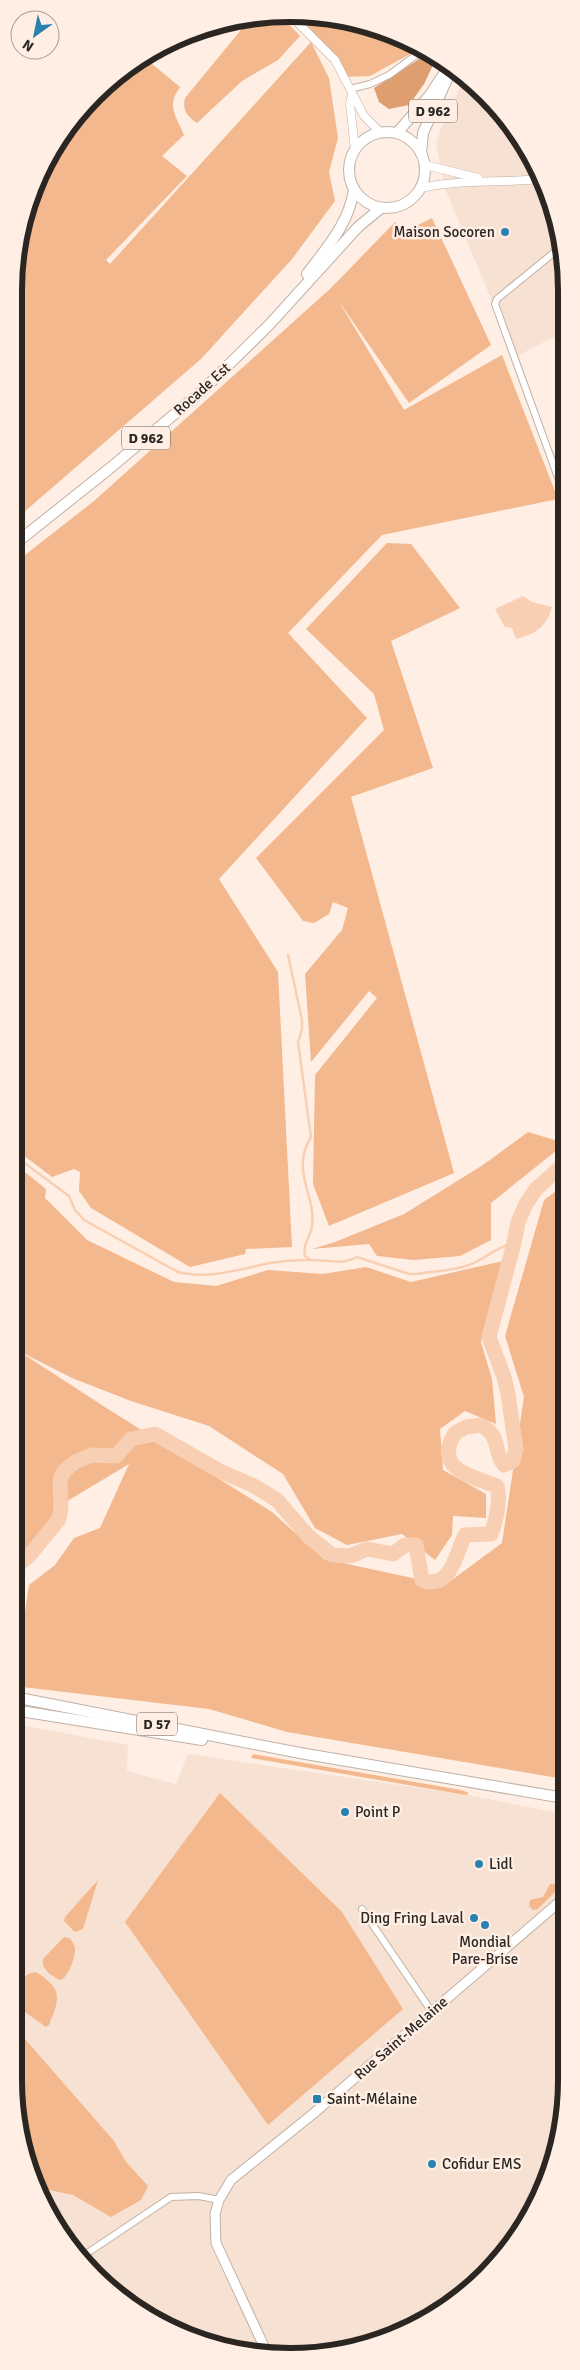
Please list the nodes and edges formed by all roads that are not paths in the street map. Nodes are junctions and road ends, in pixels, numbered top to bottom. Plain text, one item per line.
1 (297, 22) edge
2 (417, 54) edge
3 (446, 73) edge
4 (447, 74) edge
5 (351, 92) junction
6 (380, 132) junction
7 (397, 133) junction
8 (355, 150) junction
9 (421, 153) junction
10 (425, 166) junction
11 (485, 180) junction
12 (534, 180) edge
13 (421, 188) junction
14 (354, 190) junction
15 (381, 208) junction
16 (554, 252) edge
17 (269, 325) junction
18 (558, 477) edge
19 (22, 538) edge
20 (22, 1700) edge
21 (22, 1711) edge
22 (300, 1753) junction
23 (558, 1797) edge
24 (558, 1903) edge
25 (362, 1909) dead end
26 (432, 2012) junction
27 (219, 2200) junction
28 (87, 2253) edge
29 (264, 2346) edge

1 - 5 street
2 - 5 street
3 - 7 main road, D 962
4 - 9 main road, D 962
5 - 6 street
5 - 8 street
6 - 7 main road
6 - 8 main road
7 - 9 main road
8 - 14 main road
9 - 10 main road
10 - 11 street
10 - 13 main road
11 - 12 street
11 - 13 street
13 - 15 main road
14 - 15 main road
14 - 17 main road, Rocade Est / D 962
15 - 17 main road, Rocade Est / D 962
16 - 18 street
17 - 19 main road, Rocade Est / D 962
20 - 22 main road, D 57
21 - 22 main road, D 57
22 - 23 main road, D 57
24 - 26 main road, Rue Saint-Melaine
25 - 26 street
26 - 27 main road, Rue Saint-Melaine
27 - 28 street
27 - 29 main road

